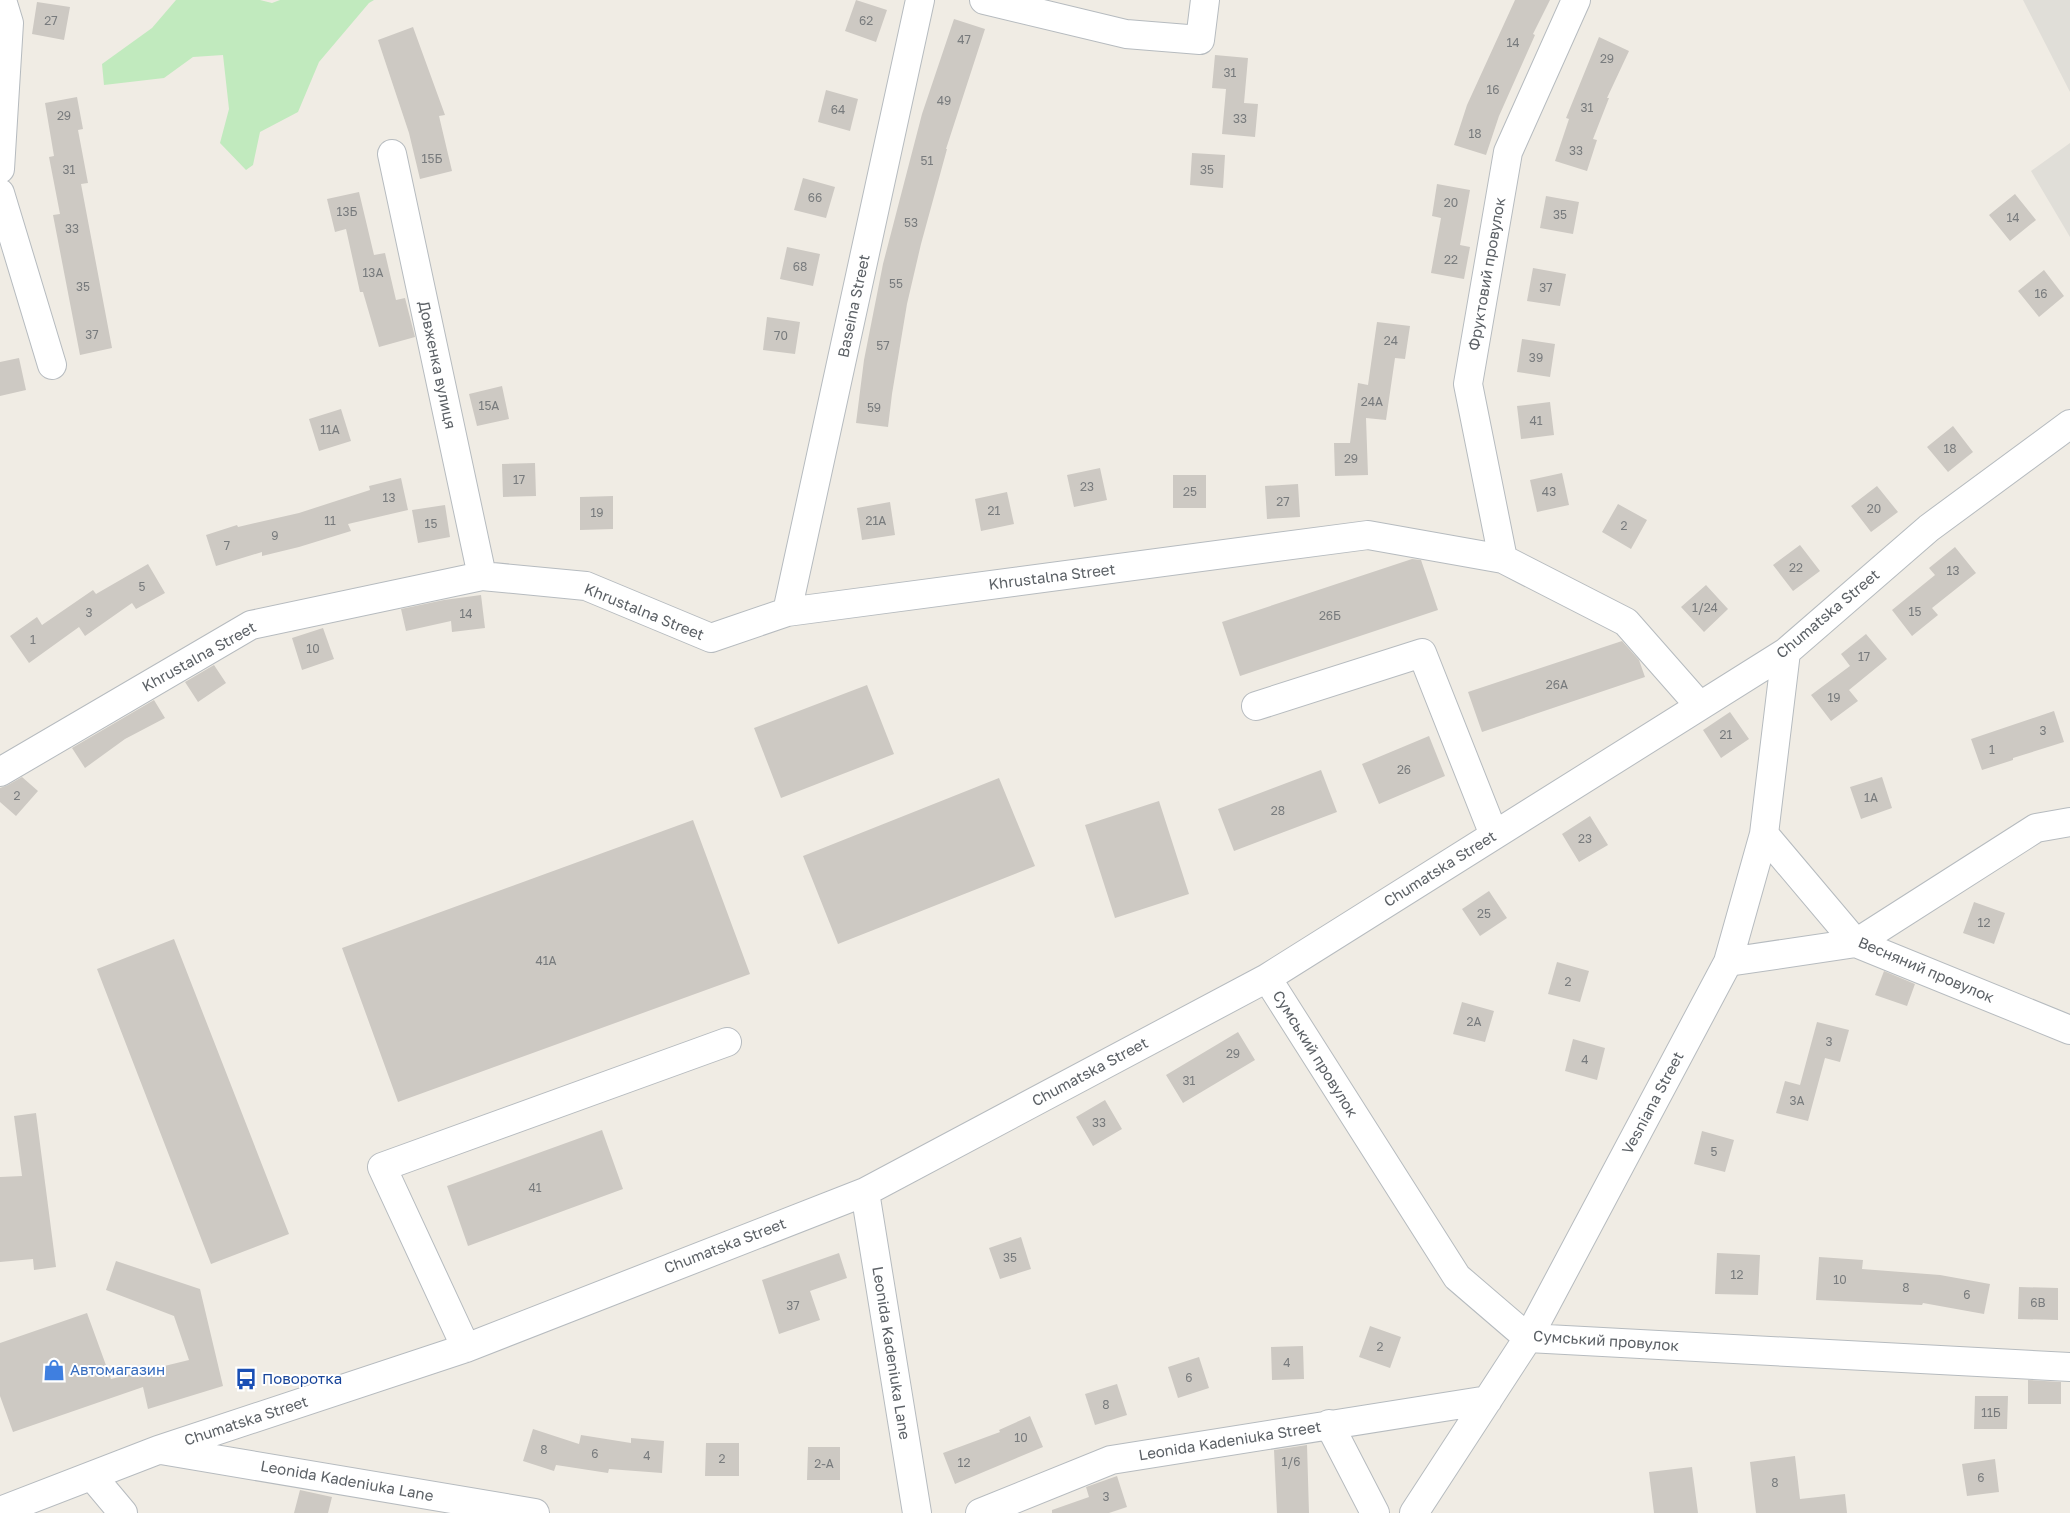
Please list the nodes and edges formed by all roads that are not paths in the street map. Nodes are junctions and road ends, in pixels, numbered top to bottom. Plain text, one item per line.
1 (2, 0) edge
2 (920, 0) edge
3 (984, 0) edge
4 (1205, 0) edge
5 (1576, 0) edge
6 (392, 154) dead end
7 (0, 169) edge
8 (0, 193) edge
9 (52, 364) dead end
10 (2070, 424) edge
11 (1503, 559) junction
12 (482, 576) junction
13 (787, 612) junction
14 (1786, 652) junction
15 (1699, 705) junction
16 (1256, 706) dead end
17 (0, 772) edge
18 (2070, 822) edge
19 (1764, 834) junction
20 (1494, 835) junction
21 (1856, 943) junction
22 (1728, 962) junction
23 (1267, 978) junction
24 (2070, 1030) edge
25 (727, 1042) dead end
26 (865, 1192) junction
27 (1528, 1338) junction
28 (466, 1348) junction
29 (2070, 1367) edge
30 (1488, 1400) junction
31 (1329, 1424) junction
32 (158, 1450) junction
33 (92, 1476) junction
34 (0, 1511) edge
35 (123, 1513) edge
36 (535, 1513) edge
37 (917, 1513) edge
38 (980, 1513) edge
39 (1375, 1513) edge
40 (1414, 1513) edge

1 - 7 street
2 - 13 street, Baseina Street
3 - 4 street
5 - 11 street, Фруктовий провулок
6 - 12 street, Довженка вулиця
8 - 9 street
10 - 14 street, Chumatska Street
11 - 13 street, Khrustalna Street
11 - 15 street, Khrustalna Street
12 - 13 street, Khrustalna Street
12 - 17 street, Khrustalna Street
14 - 15 street, Chumatska Street
14 - 19 street, Vesniana Street
15 - 20 street, Chumatska Street
16 - 20 street
18 - 21 street
19 - 21 street, Весняний провулок
19 - 22 street, Vesniana Street
20 - 23 street, Chumatska Street
21 - 22 street
21 - 24 street, Весняний провулок
22 - 27 street, Vesniana Street
23 - 26 street, Chumatska Street
23 - 27 street, Сумський провулок
25 - 28 street
26 - 28 street, Chumatska Street
26 - 37 street, Leonida Kadeniuka Lane
27 - 29 street, Сумський провулок
27 - 30 street, Vesniana Street
28 - 32 street, Chumatska Street
30 - 31 street, Leonida Kadeniuka Street
30 - 40 street, Vesniana Street
31 - 38 street, Leonida Kadeniuka Street
31 - 39 street
32 - 33 street, Chumatska Street
32 - 36 street, Leonida Kadeniuka Lane
33 - 34 street, Chumatska Street
33 - 35 street

